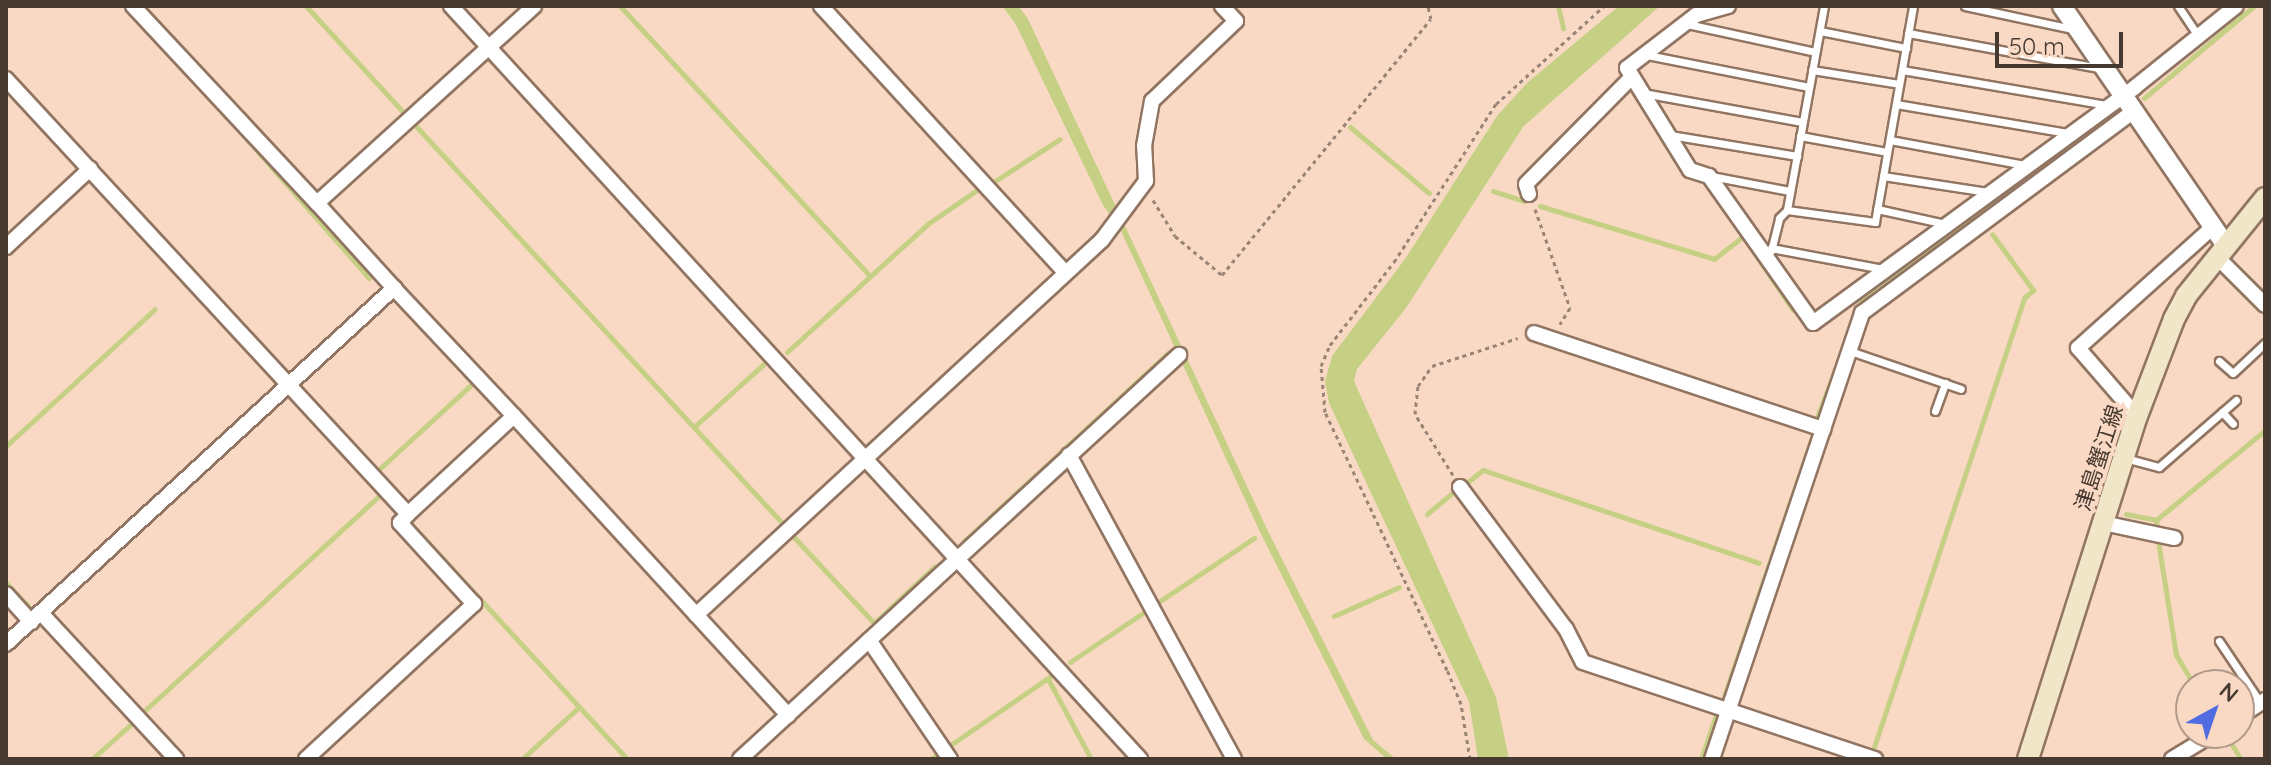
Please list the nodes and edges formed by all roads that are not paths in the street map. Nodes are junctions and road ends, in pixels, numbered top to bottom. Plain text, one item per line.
1 (133, 6) edge
2 (451, 6) edge
3 (534, 6) edge
4 (821, 6) edge
5 (1222, 6) edge
6 (1728, 6) edge
7 (1824, 6) edge
8 (1913, 6) edge
9 (1965, 6) edge
10 (2062, 6) edge
11 (2178, 6) edge
12 (2236, 6) edge
13 (1685, 24) junction
14 (1820, 31) junction
15 (2079, 31) junction
16 (1908, 33) junction
17 (2199, 37) junction
18 (489, 47) junction
19 (1906, 48) junction
20 (1815, 52) junction
21 (1645, 54) junction
22 (1812, 70) junction
23 (1902, 70) junction
24 (2106, 70) junction
25 (1632, 77) junction
26 (6, 79) edge
27 (1899, 84) junction
28 (1809, 87) junction
29 (1642, 92) junction
30 (2122, 94) junction
31 (1896, 104) junction
32 (2106, 105) junction
33 (2134, 111) junction
34 (1802, 122) junction
35 (2068, 133) junction
36 (1668, 135) junction
37 (1800, 136) junction
38 (1890, 140) junction
39 (1887, 152) junction
40 (1797, 156) junction
41 (2025, 165) junction
42 (90, 169) junction
43 (1709, 176) junction
44 (1883, 176) junction
45 (1790, 191) junction
46 (1989, 193) junction
47 (1529, 194) road end
48 (2265, 198) edge
49 (317, 203) junction
50 (1877, 209) junction
51 (1787, 210) junction
52 (1946, 224) junction
53 (2213, 227) junction
54 (6, 247) edge
55 (1771, 248) junction
56 (2221, 250) junction
57 (1772, 266) junction
58 (1885, 269) junction
59 (1066, 273) junction
60 (394, 288) junction
61 (2265, 305) edge
62 (1534, 333) road end
63 (2265, 343) edge
64 (1850, 351) junction
65 (1179, 355) dead end
66 (2219, 361) dead end
67 (1945, 383) junction
68 (290, 384) junction
69 (1961, 389) dead end
70 (2236, 400) dead end
71 (1935, 411) dead end
72 (2222, 412) junction
73 (514, 416) junction
74 (2137, 416) junction
75 (2233, 424) dead end
76 (1823, 429) junction
77 (1069, 455) junction
78 (866, 457) junction
79 (2124, 458) junction
80 (1460, 487) road end
81 (408, 514) junction
82 (2103, 523) junction
83 (2174, 538) dead end
84 (956, 558) junction
85 (6, 594) edge
86 (696, 615) junction
87 (36, 617) junction
88 (869, 640) junction
89 (2219, 641) dead end
90 (6, 644) edge
91 (2263, 702) edge
92 (1729, 709) junction
93 (788, 715) junction
94 (176, 759) edge
95 (306, 759) edge
96 (740, 759) edge
97 (950, 759) edge
98 (1140, 759) edge
99 (1234, 759) edge
100 (1712, 759) edge
101 (1875, 759) edge
102 (2028, 759) edge

1 - 49 street
2 - 18 street
3 - 18 street
4 - 59 street
5 - 59 street
6 - 13 street
7 - 14 lane
8 - 16 lane
9 - 15 lane
10 - 15 street
11 - 17 lane
12 - 17 street
13 - 20 lane
13 - 21 street
14 - 19 lane
14 - 20 lane
15 - 24 street
16 - 19 lane
16 - 24 lane
17 - 30 street
18 - 49 street
18 - 78 street
19 - 23 lane
20 - 22 lane
21 - 25 street
21 - 28 lane
22 - 27 lane
22 - 28 lane
23 - 27 lane
23 - 32 lane
24 - 30 street
25 - 29 street
25 - 47 street
26 - 42 street
27 - 31 lane
28 - 34 lane
29 - 34 lane
29 - 36 street
30 - 32 street
30 - 33 street
31 - 35 lane
31 - 38 lane
32 - 35 street
33 - 53 street
33 - 64 street
34 - 37 lane
35 - 41 street
36 - 40 lane
36 - 43 street
37 - 39 lane
37 - 40 lane
38 - 39 lane
38 - 41 lane
39 - 44 lane
40 - 45 lane
41 - 46 street
42 - 54 street
42 - 68 street
43 - 45 lane
43 - 57 street
44 - 46 lane
44 - 50 lane
45 - 51 lane
46 - 52 street
48 - 56 main road, 津島蟹江線
49 - 60 street
50 - 51 lane
50 - 52 lane
51 - 55 lane
52 - 58 street
53 - 56 street
53 - 74 street
55 - 57 lane
55 - 58 lane
56 - 61 street
56 - 74 main road, 津島蟹江線
57 - 58 street
59 - 78 street
60 - 68 street
60 - 73 street
62 - 76 street
63 - 66 lane
64 - 67 lane
64 - 76 street
65 - 77 street
67 - 69 lane
67 - 71 lane
68 - 81 street
68 - 87 street
70 - 72 lane
72 - 75 lane
72 - 79 lane
73 - 81 street
73 - 86 street
74 - 79 main road, 津島蟹江線
76 - 92 street
77 - 84 street
77 - 99 street
78 - 84 street
78 - 86 street
79 - 82 main road, 津島蟹江線
80 - 92 street
81 - 95 street
82 - 83 street
82 - 102 main road, 津島蟹江線
84 - 88 street
84 - 98 street
85 - 87 street
86 - 93 street
87 - 90 street
87 - 94 street
88 - 93 street
88 - 97 street
89 - 91 lane
92 - 100 street
92 - 101 street
93 - 96 street

